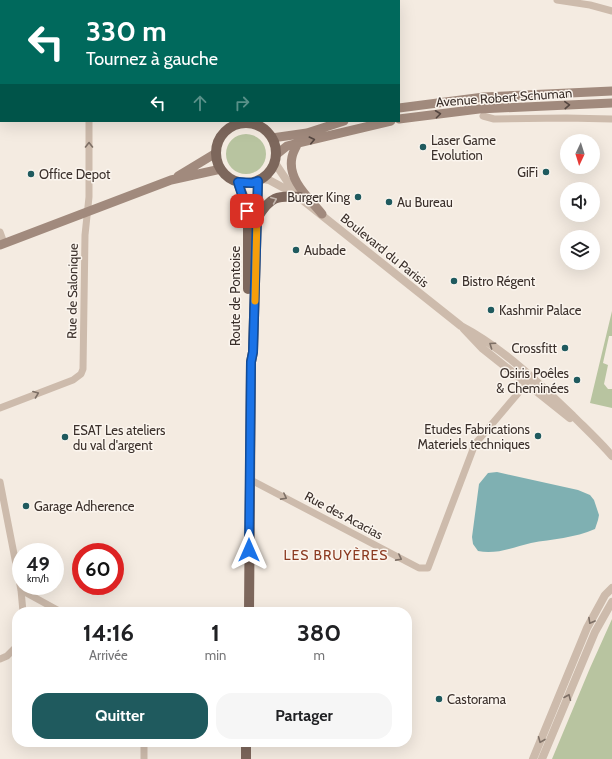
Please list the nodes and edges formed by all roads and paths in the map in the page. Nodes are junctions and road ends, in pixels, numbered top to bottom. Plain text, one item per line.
1 (557, 0) edge
2 (612, 11) edge
3 (612, 91) edge
4 (503, 96) junction
5 (612, 104) edge
6 (400, 108) edge
7 (481, 113) junction
8 (400, 119) edge
9 (612, 119) edge
10 (89, 122) edge
11 (242, 122) edge
12 (341, 122) edge
13 (387, 122) edge
14 (258, 123) edge
15 (272, 138) junction
16 (298, 143) junction
17 (216, 153) junction
18 (276, 158) junction
19 (220, 169) junction
20 (171, 180) junction
21 (261, 180) junction
22 (238, 182) junction
23 (297, 196) junction
24 (86, 212) junction
25 (322, 214) junction
26 (257, 219) junction
27 (0, 232) edge
28 (2, 244) edge
29 (251, 362) junction
30 (530, 381) junction
31 (0, 408) edge
32 (612, 456) edge
33 (249, 479) junction
34 (0, 482) edge
35 (12, 544) edge
36 (612, 588) edge
37 (21, 595) edge
38 (30, 595) edge
39 (612, 602) edge
40 (23, 607) edge
41 (52, 607) edge
42 (249, 607) edge
43 (12, 651) edge
44 (0, 659) edge
45 (144, 747) edge
46 (246, 747) edge
47 (250, 747) edge
48 (144, 759) edge
49 (246, 759) edge
50 (250, 759) edge
51 (533, 759) edge
52 (542, 759) edge

1 - 2 street
3 - 4 main road, Avenue Robert Schuman
4 - 6 main road, Avenue Robert Schuman
4 - 7 main road
7 -> 5 main road, Avenue Robert Schuman
8 -> 7 main road, Avenue Robert Schuman
7 - 9 street
24 -> 10 street, Rue de Salonique
11 - 14 main road
11 - 17 main road
12 - 15 main road
16 -> 13 main road
14 - 15 main road
15 - 18 main road
16 - 18 main road
16 - 25 main road
17 - 19 main road
17 - 20 main road
18 - 21 main road
18 - 23 street, Boulevard du Parisis
19 - 20 main road
19 - 22 main road
20 - 24 main road
21 - 22 main road
21 - 23 street, Boulevard du Parisis
21 - 26 main road, Route de Pontoise
22 - 29 main road, Route de Pontoise
23 - 25 street, Boulevard du Parisis
26 -> 23 main road
24 - 28 main road
31 -> 24 street, Rue de Salonique
25 - 30 street, Boulevard du Parisis
26 - 29 main road, Route de Pontoise
27 - 28 street
29 - 33 main road, Route de Pontoise
30 - 32 street, Boulevard du Parisis
33 -> 30 street, Rue des Acacias
33 - 42 main road, Route de Pontoise
34 - 35 street
36 -> 51 street
37 - 40 street
38 - 41 street
52 -> 39 street
43 - 44 street
45 - 48 street
46 - 49 main road
47 - 50 main road

